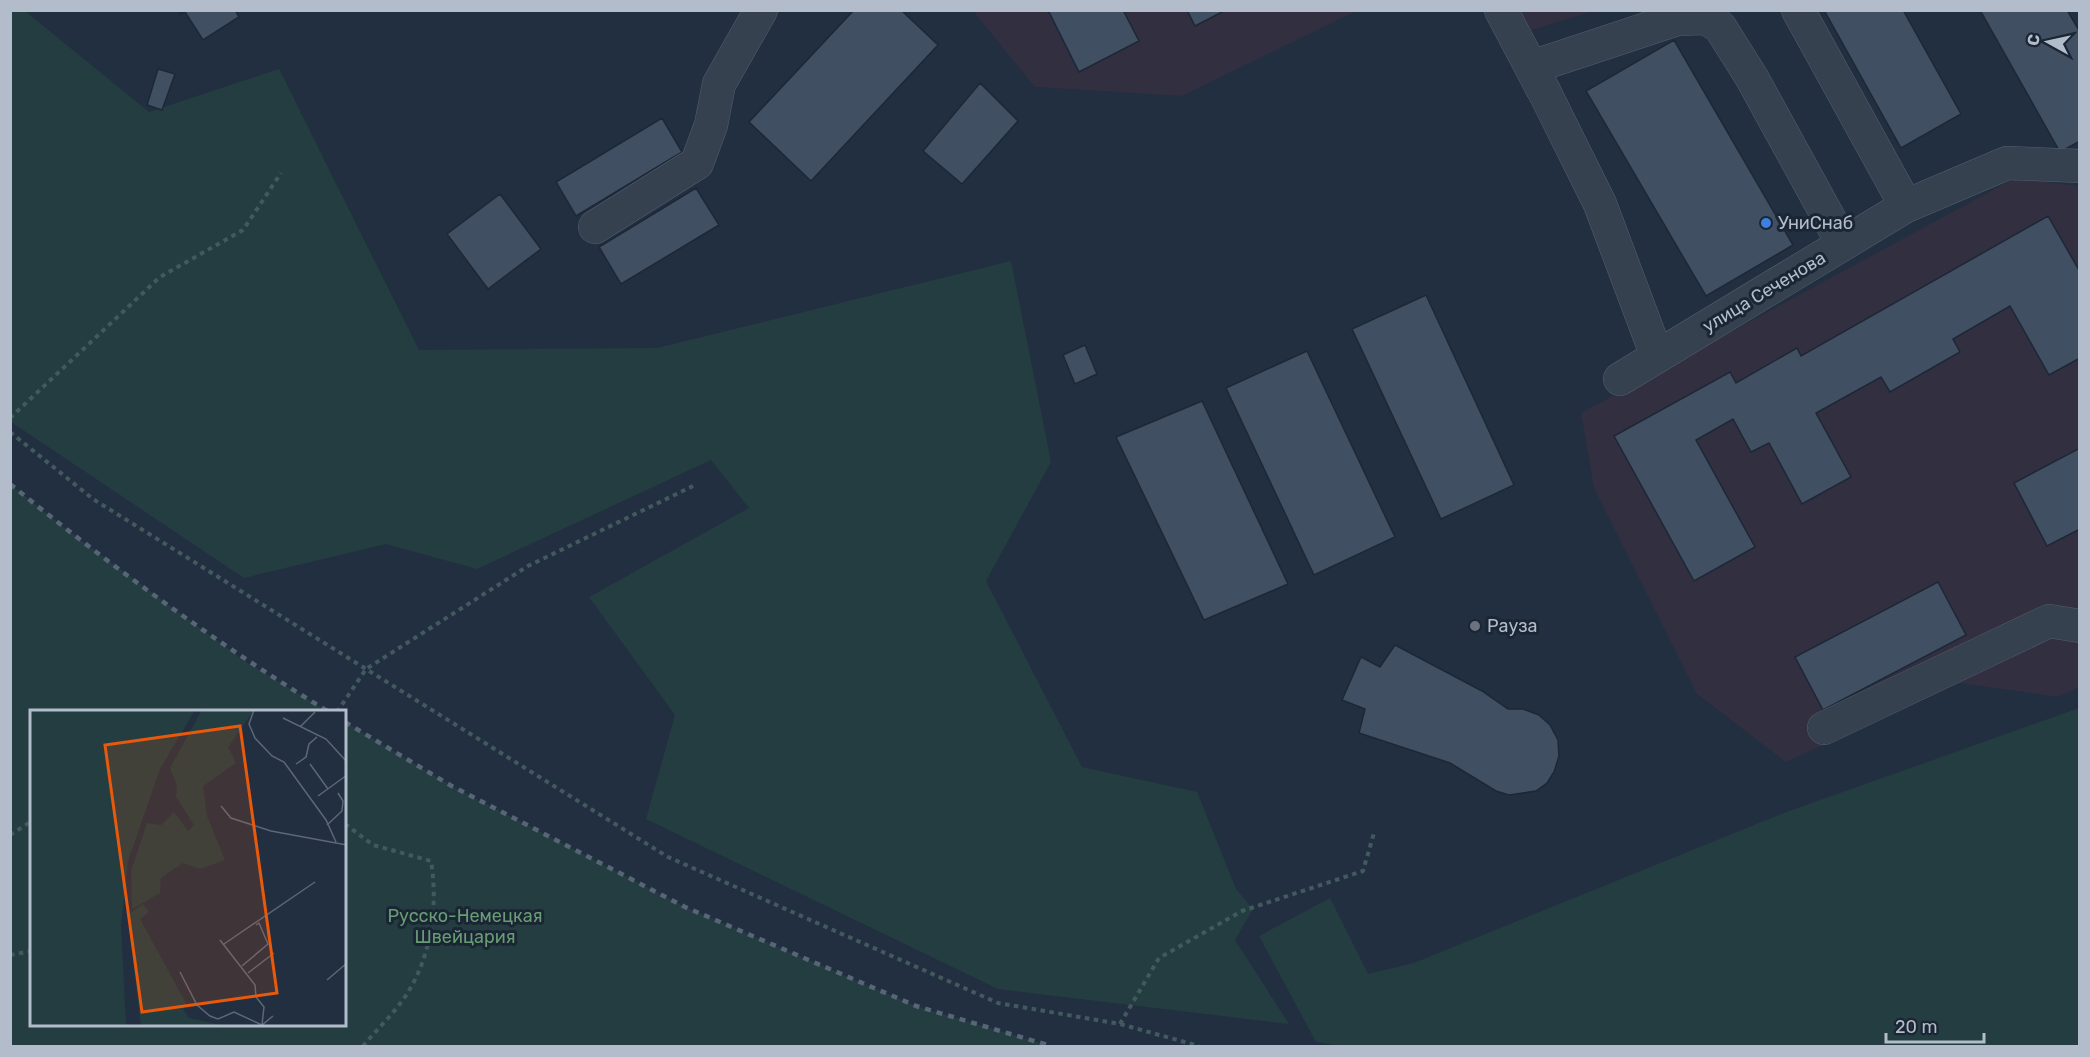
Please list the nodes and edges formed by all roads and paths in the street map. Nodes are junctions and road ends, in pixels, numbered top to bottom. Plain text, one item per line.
1 (761, 10) edge
2 (1501, 10) edge
3 (1798, 10) edge
4 (1532, 68) junction
5 (2079, 166) edge
6 (281, 173) dead end
7 (1906, 206) junction
8 (595, 227) dead end
9 (1843, 244) junction
10 (1657, 356) junction
11 (1620, 379) dead end
12 (10, 418) edge
13 (10, 432) edge
14 (693, 486) dead end
15 (2079, 626) edge
16 (366, 669) junction
17 (338, 710) edge
18 (1824, 728) dead end
19 (30, 822) edge
20 (346, 825) edge
21 (1374, 832) dead end
22 (10, 835) edge
23 (30, 951) edge
24 (10, 955) edge
25 (1120, 1024) junction
26 (363, 1047) edge
27 (1199, 1047) edge

1 - 8 street
2 - 4 street
3 - 7 street
4 - 9 street
4 - 10 street
5 - 7 street, улица Сеченова
6 - 12 path
7 - 9 street, улица Сеченова
9 - 10 street, улица Сеченова
10 - 11 street, улица Сеченова
13 - 16 path
14 - 16 path
15 - 18 street
16 - 17 path
16 - 25 path
19 - 22 path
20 - 26 path
21 - 25 path
23 - 24 path
25 - 27 path

